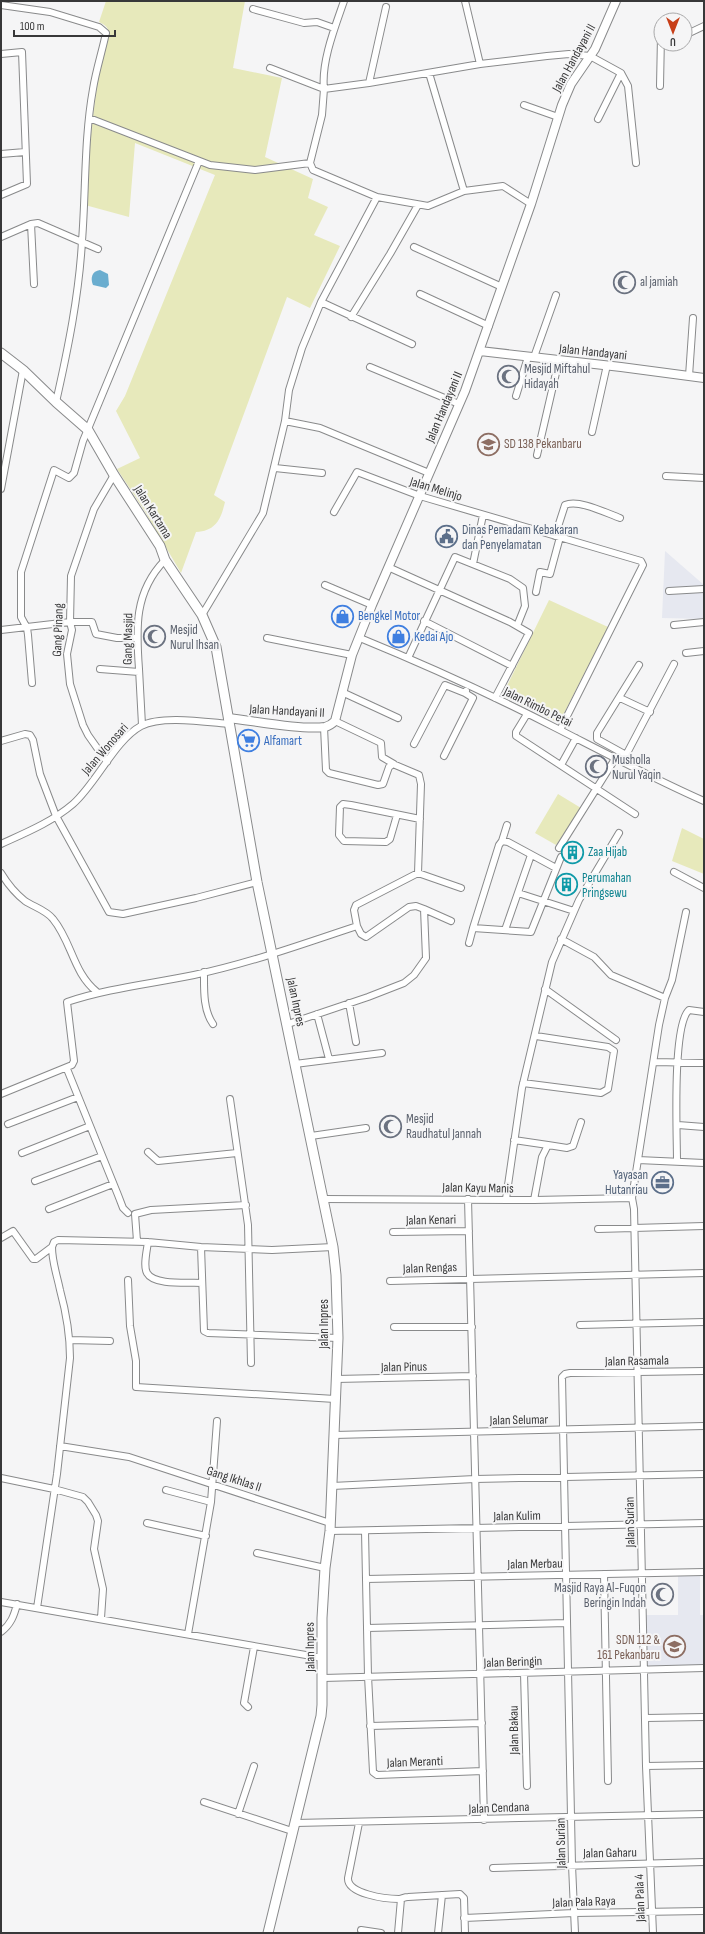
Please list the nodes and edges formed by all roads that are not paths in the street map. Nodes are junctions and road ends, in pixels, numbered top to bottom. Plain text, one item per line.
1 (344, 1) edge
2 (465, 1) edge
3 (616, 1) edge
4 (1, 5) edge
5 (386, 7) dead end
6 (253, 10) dead end
7 (704, 26) edge
8 (334, 28) junction
9 (693, 31) edge
10 (661, 52) edge
11 (1, 54) edge
12 (590, 56) junction
13 (480, 64) junction
14 (270, 68) dead end
15 (429, 73) junction
16 (621, 73) junction
17 (369, 83) junction
18 (660, 86) dead end
19 (324, 89) junction
20 (524, 105) dead end
21 (558, 117) junction
22 (89, 118) junction
23 (598, 119) dead end
24 (25, 152) junction
25 (1, 154) edge
26 (199, 161) junction
27 (310, 163) junction
28 (636, 163) dead end
29 (464, 191) junction
30 (1, 195) edge
31 (377, 197) junction
32 (531, 204) junction
33 (418, 205) junction
34 (31, 224) junction
35 (1, 237) edge
36 (82, 243) junction
37 (414, 247) dead end
38 (98, 249) dead end
39 (34, 284) dead end
40 (502, 287) junction
41 (420, 294) dead end
42 (556, 295) dead end
43 (321, 302) junction
44 (351, 317) junction
45 (693, 318) dead end
46 (489, 326) junction
47 (412, 344) dead end
48 (480, 351) junction
49 (1, 353) edge
50 (531, 357) junction
51 (559, 360) junction
52 (606, 365) junction
53 (370, 367) dead end
54 (23, 370) junction
55 (689, 376) junction
56 (704, 378) edge
57 (516, 396) dead end
58 (56, 402) junction
59 (460, 404) junction
60 (285, 421) junction
61 (88, 430) junction
62 (592, 432) dead end
63 (536, 455) dead end
64 (275, 468) junction
65 (429, 472) junction
66 (322, 473) dead end
67 (114, 475) junction
68 (666, 476) dead end
69 (704, 478) edge
70 (1, 489) edge
71 (420, 496) junction
72 (334, 512) dead end
73 (483, 515) junction
74 (620, 518) dead end
75 (557, 537) junction
76 (165, 560) junction
77 (473, 564) junction
78 (388, 567) junction
79 (325, 585) dead end
80 (704, 589) edge
81 (439, 590) junction
82 (669, 591) dead end
83 (536, 592) dead end
84 (372, 605) junction
85 (202, 615) junction
86 (70, 622) junction
87 (424, 622) junction
88 (704, 622) edge
89 (674, 625) dead end
90 (517, 626) junction
91 (27, 628) junction
92 (1, 630) edge
93 (137, 638) junction
94 (266, 638) dead end
95 (360, 638) junction
96 (704, 651) edge
97 (686, 653) dead end
98 (352, 655) junction
99 (408, 658) junction
100 (674, 664) dead end
101 (639, 665) dead end
102 (512, 666) junction
103 (100, 669) dead end
104 (139, 672) junction
105 (32, 683) dead end
106 (468, 686) junction
107 (344, 693) junction
108 (465, 694) junction
109 (495, 698) junction
110 (620, 698) junction
111 (650, 712) junction
112 (527, 714) junction
113 (398, 718) dead end
114 (335, 720) junction
115 (228, 721) junction
116 (142, 725) junction
117 (324, 727) junction
118 (560, 730) junction
119 (576, 738) junction
120 (1, 741) edge
121 (414, 744) dead end
122 (626, 755) junction
123 (444, 756) dead end
124 (615, 759) junction
125 (107, 762) junction
126 (623, 762) junction
127 (394, 765) junction
128 (561, 765) junction
129 (596, 789) junction
130 (704, 801) edge
131 (635, 814) dead end
132 (397, 815) junction
133 (56, 816) junction
134 (420, 819) junction
135 (507, 825) dead end
136 (619, 833) dead end
137 (502, 841) junction
138 (1, 844) edge
139 (559, 848) dead end
140 (532, 855) junction
141 (561, 857) dead end
142 (556, 868) junction
143 (674, 872) dead end
144 (1, 873) edge
145 (418, 873) junction
146 (257, 882) junction
147 (461, 888) dead end
148 (704, 888) edge
149 (518, 893) junction
150 (542, 900) junction
151 (424, 908) junction
152 (574, 910) junction
153 (686, 912) dead end
154 (451, 920) dead end
155 (357, 926) junction
156 (473, 928) junction
157 (506, 930) junction
158 (561, 939) junction
159 (469, 943) dead end
160 (273, 954) junction
161 (204, 972) junction
162 (545, 989) junction
163 (97, 992) junction
164 (665, 998) junction
165 (349, 1003) junction
166 (704, 1012) edge
167 (317, 1014) junction
168 (213, 1024) dead end
169 (288, 1024) junction
170 (536, 1036) junction
171 (616, 1040) dead end
172 (356, 1042) dead end
173 (382, 1053) dead end
174 (329, 1060) junction
175 (654, 1062) junction
176 (677, 1062) junction
177 (704, 1063) edge
178 (295, 1064) junction
179 (67, 1068) junction
180 (523, 1082) junction
181 (1, 1094) edge
182 (78, 1098) junction
183 (230, 1099) dead end
184 (581, 1122) dead end
185 (8, 1124) dead end
186 (678, 1125) junction
187 (90, 1126) junction
188 (704, 1127) edge
189 (366, 1128) dead end
190 (310, 1136) junction
191 (514, 1140) junction
192 (548, 1145) junction
193 (148, 1152) dead end
194 (22, 1153) dead end
195 (237, 1153) junction
196 (102, 1156) junction
197 (638, 1160) junction
198 (677, 1161) junction
199 (704, 1163) edge
200 (35, 1181) dead end
201 (113, 1184) junction
202 (632, 1198) junction
203 (323, 1199) junction
204 (468, 1199) junction
205 (506, 1199) junction
206 (534, 1200) junction
207 (246, 1204) junction
208 (49, 1209) dead end
209 (128, 1213) dead end
210 (704, 1226) edge
211 (598, 1228) dead end
212 (635, 1228) junction
213 (469, 1231) junction
214 (393, 1232) dead end
215 (1, 1238) edge
216 (137, 1241) junction
217 (148, 1242) junction
218 (52, 1247) junction
219 (201, 1247) junction
220 (333, 1247) junction
221 (250, 1250) junction
222 (704, 1273) edge
223 (635, 1274) junction
224 (470, 1278) junction
225 (128, 1280) dead end
226 (390, 1281) dead end
227 (202, 1283) junction
228 (704, 1322) edge
229 (636, 1324) junction
230 (580, 1325) dead end
231 (394, 1327) dead end
232 (472, 1327) junction
233 (251, 1336) junction
234 (338, 1338) junction
235 (70, 1340) junction
236 (110, 1341) dead end
237 (251, 1363) dead end
238 (704, 1371) edge
239 (637, 1372) junction
240 (570, 1373) joint
241 (473, 1376) junction
242 (336, 1379) junction
243 (335, 1399) junction
244 (217, 1421) dead end
245 (704, 1426) edge
246 (639, 1428) junction
247 (562, 1430) junction
248 (474, 1431) junction
249 (334, 1435) junction
250 (60, 1446) junction
251 (704, 1474) edge
252 (640, 1476) junction
253 (1, 1478) edge
254 (564, 1478) junction
255 (474, 1479) junction
256 (213, 1484) junction
257 (332, 1486) junction
258 (54, 1489) junction
259 (166, 1490) dead end
260 (212, 1502) junction
261 (147, 1523) dead end
262 (704, 1523) edge
263 (641, 1524) junction
264 (330, 1527) junction
265 (565, 1527) junction
266 (476, 1528) junction
267 (366, 1531) junction
268 (206, 1536) junction
269 (257, 1552) dead end
270 (325, 1568) junction
271 (704, 1572) edge
272 (642, 1573) junction
273 (604, 1574) junction
274 (566, 1575) junction
275 (477, 1576) junction
276 (366, 1580) junction
277 (1, 1602) edge
278 (17, 1604) junction
279 (37, 1608) junction
280 (101, 1618) junction
281 (567, 1623) junction
282 (480, 1626) junction
283 (367, 1628) junction
284 (1, 1632) edge
285 (188, 1634) junction
286 (254, 1647) junction
287 (323, 1658) junction
288 (704, 1668) edge
289 (645, 1669) junction
290 (607, 1671) junction
291 (568, 1672) junction
292 (524, 1673) junction
293 (480, 1674) junction
294 (368, 1676) junction
295 (323, 1678) junction
296 (248, 1708) dead end
297 (704, 1717) edge
298 (646, 1718) junction
299 (482, 1723) junction
300 (370, 1726) junction
301 (704, 1764) edge
302 (254, 1766) dead end
303 (646, 1766) junction
304 (483, 1771) junction
305 (608, 1781) dead end
306 (527, 1786) dead end
307 (204, 1802) dead end
308 (238, 1814) junction
309 (704, 1814) edge
310 (648, 1815) junction
311 (571, 1817) junction
312 (484, 1820) junction
313 (359, 1823) junction
314 (294, 1827) junction
315 (704, 1862) edge
316 (650, 1864) junction
317 (572, 1865) junction
318 (493, 1868) dead end
319 (442, 1895) junction
320 (401, 1899) junction
321 (652, 1911) junction
322 (704, 1911) edge
323 (574, 1913) junction
324 (464, 1918) junction
325 (361, 1930) dead end
326 (268, 1933) edge
327 (381, 1933) edge
328 (398, 1933) edge
329 (438, 1933) edge
330 (465, 1933) edge
331 (575, 1933) edge
332 (653, 1933) edge

1 - 8 street
2 - 13 street
3 - 12 street, Jalan Handayani II
4 - 22 street
5 - 17 street
6 - 8 street
7 - 9 street
8 - 19 street
10 - 18 street
11 - 24 street
12 - 13 street
12 - 16 street
12 - 21 street, Jalan Handayani II
13 - 15 street
14 - 19 street
15 - 17 street
15 - 29 street
16 - 23 street
16 - 28 street
17 - 19 street
19 - 27 street
20 - 21 street
21 - 32 street, Jalan Handayani II
22 - 26 street
22 - 36 street
24 - 25 street
24 - 30 street
26 - 27 street
26 - 61 street
27 - 31 street
29 - 32 street
29 - 33 street
31 - 33 street
31 - 43 street
32 - 40 street, Jalan Handayani II
33 - 44 street
34 - 35 street
34 - 36 street
34 - 39 street
36 - 38 street
36 - 58 street
37 - 40 street
40 - 46 street, Jalan Handayani II
41 - 46 street
42 - 50 street
43 - 44 street
43 - 60 street
44 - 47 street
45 - 55 street
46 - 48 street, Jalan Handayani II
48 - 50 street, Jalan Handayani
48 - 59 street, Jalan Handayani II
49 - 54 main road, Jalan Kartama
50 - 51 street, Jalan Handayani
50 - 57 street
51 - 52 street, Jalan Handayani
51 - 63 street
52 - 55 street, Jalan Handayani
52 - 62 street
53 - 59 street
54 - 58 main road, Jalan Kartama
54 - 70 street
55 - 56 street, Jalan Handayani
58 - 61 main road, Jalan Kartama
59 - 65 street, Jalan Handayani II
60 - 64 street
60 - 65 street
61 - 67 main road, Jalan Kartama
61 - 91 street
64 - 66 street
64 - 85 street
65 - 71 street, Jalan Handayani II
67 - 76 main road, Jalan Kartama
67 - 86 street, Gang Pinang
68 - 69 street
71 - 72 street, Jalan Melinjo
71 - 73 street, Jalan Melinjo
71 - 78 street, Jalan Handayani II
73 - 75 street, Jalan Melinjo
73 - 77 street
74 - 75 street
75 - 83 street
75 - 118 street, Jalan Melinjo
76 - 85 main road, Jalan Kartama
76 - 93 street, Gang Masjid
77 - 81 street
77 - 90 street
78 - 81 street
78 - 84 street, Jalan Handayani II
79 - 84 street
80 - 82 street
81 - 87 street
81 - 90 street
84 - 95 street, Jalan Handayani II
85 - 115 main road, Jalan Kartama
86 - 91 street
86 - 93 street
86 - 125 street, Gang Pinang
87 - 99 street
87 - 102 street
88 - 89 street
90 - 102 street
91 - 92 street
91 - 105 street
93 - 104 street, Gang Masjid
94 - 98 street
95 - 98 street, Jalan Handayani II
95 - 99 street, Jalan Rimbo Petai
96 - 97 street
98 - 107 street, Jalan Handayani II
99 - 106 street, Jalan Rimbo Petai
100 - 111 street
101 - 110 street
102 - 109 street
103 - 104 street
104 - 116 street, Gang Masjid
106 - 108 street
106 - 109 street, Jalan Rimbo Petai
107 - 113 street
107 - 114 street, Jalan Handayani II
108 - 121 street
108 - 123 street
109 - 112 street, Jalan Rimbo Petai
110 - 111 street
110 - 122 street
111 - 122 street
112 - 118 street, Jalan Rimbo Petai
112 - 128 street
114 - 117 street, Jalan Handayani II
114 - 127 street
115 - 116 street, Jalan Wonosari
115 - 117 street, Jalan Handayani II
115 - 146 main road, Jalan Inpres
116 - 125 street, Jalan Wonosari
117 - 127 street
118 - 119 street, Jalan Rimbo Petai
119 - 124 street, Jalan Rimbo Petai
119 - 128 street
120 - 133 street
122 - 126 street
124 - 126 street, Jalan Rimbo Petai
124 - 129 street
125 - 133 street, Jalan Wonosari
126 - 130 street, Jalan Rimbo Petai
127 - 134 street
128 - 129 street
129 - 131 street
129 - 139 street
132 - 132 street
132 - 134 street
133 - 138 street, Jalan Wonosari
133 - 146 street
134 - 145 street
135 - 137 street
136 - 152 street
137 - 140 street
137 - 156 street
140 - 142 street
140 - 149 street
141 - 142 street
142 - 150 street
143 - 148 street
144 - 163 street
145 - 147 street
145 - 155 street
146 - 160 main road, Jalan Inpres
149 - 150 street
149 - 157 street
150 - 152 street
150 - 157 street
151 - 154 street
151 - 155 street
151 - 165 street
152 - 158 street
153 - 164 street, Jalan Surian
155 - 160 street
156 - 157 street
156 - 159 street
158 - 162 street
158 - 164 street
160 - 161 street
160 - 169 main road, Jalan Inpres
161 - 163 street
161 - 168 street
162 - 170 street
162 - 171 street
163 - 179 street
164 - 175 street, Jalan Surian
165 - 167 street
165 - 172 street
166 - 176 street
167 - 169 street
167 - 174 street
169 - 178 main road, Jalan Inpres
170 - 180 street
170 - 180 street
173 - 174 street
174 - 178 street
175 - 176 street
175 - 197 street, Jalan Surian
176 - 177 street
176 - 186 street
178 - 190 main road, Jalan Inpres
179 - 181 street
179 - 182 street
180 - 191 street
182 - 185 street
182 - 187 street
183 - 195 street
184 - 192 street
186 - 188 street
186 - 198 street
187 - 194 street
187 - 196 street
189 - 190 street
190 - 203 main road, Jalan Inpres
191 - 192 street
191 - 205 street
192 - 206 street
193 - 195 street
195 - 207 street
196 - 200 street
196 - 201 street
197 - 198 street
197 - 202 street, Jalan Surian
198 - 199 street
201 - 208 street
201 - 209 street
202 - 206 street, Jalan Kayu Manis
202 - 212 street, Jalan Surian
203 - 204 street, Jalan Kayu Manis
203 - 220 main road, Jalan Inpres
204 - 205 street, Jalan Kayu Manis
204 - 213 street
205 - 206 street, Jalan Kayu Manis
207 - 216 street
207 - 221 street
210 - 212 street
211 - 212 street
212 - 223 street, Jalan Surian
213 - 214 street, Jalan Kenari
213 - 224 street
215 - 218 street
216 - 217 street
216 - 218 street
217 - 219 street
217 - 227 street
218 - 235 street
219 - 221 street
219 - 227 street
220 - 221 street
220 - 234 main road, Jalan Inpres
221 - 233 street
222 - 223 street, Jalan Rengas
223 - 224 street, Jalan Rengas
223 - 229 street, Jalan Surian
224 - 226 street, Jalan Rengas
224 - 232 street
225 - 243 street
227 - 233 street
228 - 229 street
229 - 230 street
229 - 239 street, Jalan Surian
231 - 232 street
232 - 241 street
233 - 234 street
233 - 237 street
234 - 242 main road, Jalan Inpres
235 - 236 street
235 - 250 street
238 - 239 street, Jalan Rasamala
239 - 240 street, Jalan Rasamala
239 - 246 street, Jalan Surian
240 - 247 street, Jalan Surian
241 - 242 street, Jalan Pinus
241 - 248 street
242 - 243 main road, Jalan Inpres
243 - 249 main road, Jalan Inpres
244 - 256 street
245 - 246 street, Jalan Selumar
246 - 247 street, Jalan Selumar
246 - 252 street, Jalan Surian
247 - 248 street, Jalan Selumar
247 - 254 street, Jalan Surian
248 - 249 street, Jalan Selumar
248 - 255 street
249 - 257 main road, Jalan Inpres
250 - 256 street, Gang Ikhlas II
250 - 258 street
251 - 252 street
252 - 254 street
252 - 263 street, Jalan Surian
253 - 258 street
254 - 255 street
254 - 265 street, Jalan Surian
255 - 257 street
255 - 266 street
256 - 260 street
256 - 264 street, Gang Ikhlas II
257 - 264 main road, Jalan Inpres
258 - 279 street
258 - 280 street
259 - 260 street
260 - 268 street
261 - 268 street
262 - 263 street, Jalan Kulim
263 - 265 street, Jalan Kulim
263 - 272 street, Jalan Surian
264 - 267 street, Jalan Kulim
264 - 270 main road, Jalan Inpres
265 - 266 street, Jalan Kulim
265 - 274 street, Jalan Surian
266 - 267 street, Jalan Kulim
266 - 275 street
267 - 276 street, Jalan Meranti
268 - 285 street
269 - 270 street
270 - 287 main road, Jalan Inpres
271 - 272 street, Jalan Merbau
272 - 273 street, Jalan Merbau
272 - 289 street, Jalan Surian
273 - 274 street, Jalan Merbau
273 - 290 street
274 - 275 street, Jalan Merbau
274 - 281 street, Jalan Surian
275 - 276 street, Jalan Merbau
275 - 282 street
276 - 283 street, Jalan Meranti
277 - 278 street
278 - 279 street
278 - 284 street
279 - 280 street
280 - 285 street
281 - 282 street
281 - 291 street, Jalan Surian
282 - 283 street
282 - 293 street
283 - 294 street, Jalan Meranti
285 - 286 street
286 - 287 street
286 - 296 street
287 - 295 main road, Jalan Inpres
288 - 289 street, Jalan Beringin
289 - 290 street, Jalan Beringin
289 - 298 street, Jalan Surian
290 - 291 street, Jalan Beringin
290 - 305 street
291 - 292 street, Jalan Beringin
291 - 311 street, Jalan Surian
292 - 293 street, Jalan Beringin
292 - 306 street, Jalan Bakau
293 - 294 street, Jalan Beringin
293 - 299 street
294 - 295 street, Jalan Beringin
294 - 300 street, Jalan Meranti
295 - 314 main road, Jalan Inpres
297 - 298 street
298 - 303 street, Jalan Surian
299 - 300 street
299 - 304 street
300 - 304 street, Jalan Meranti
301 - 303 street
302 - 308 street
303 - 310 street, Jalan Surian
304 - 312 street
307 - 308 street, Jalan Cendana
308 - 314 street, Jalan Cendana
309 - 310 street, Jalan Cendana
310 - 311 street, Jalan Cendana
310 - 316 street, Jalan Pala 4
311 - 312 street, Jalan Cendana
311 - 317 street, Jalan Surian
312 - 313 street, Jalan Cendana
313 - 314 street, Jalan Cendana
313 - 320 street
314 - 326 main road, Jalan Inpres
315 - 316 street, Jalan Gaharu
316 - 317 street, Jalan Gaharu
316 - 321 street, Jalan Pala 4
317 - 318 street, Jalan Gaharu
317 - 323 street, Jalan Surian
319 - 320 street
319 - 324 street
319 - 329 street
320 - 328 street
321 - 322 street, Jalan Pala Raya
321 - 323 street, Jalan Pala Raya
321 - 332 street, Jalan Pala 4
323 - 324 street, Jalan Pala Raya
323 - 331 street, Jalan Surian
324 - 330 street
325 - 327 street

